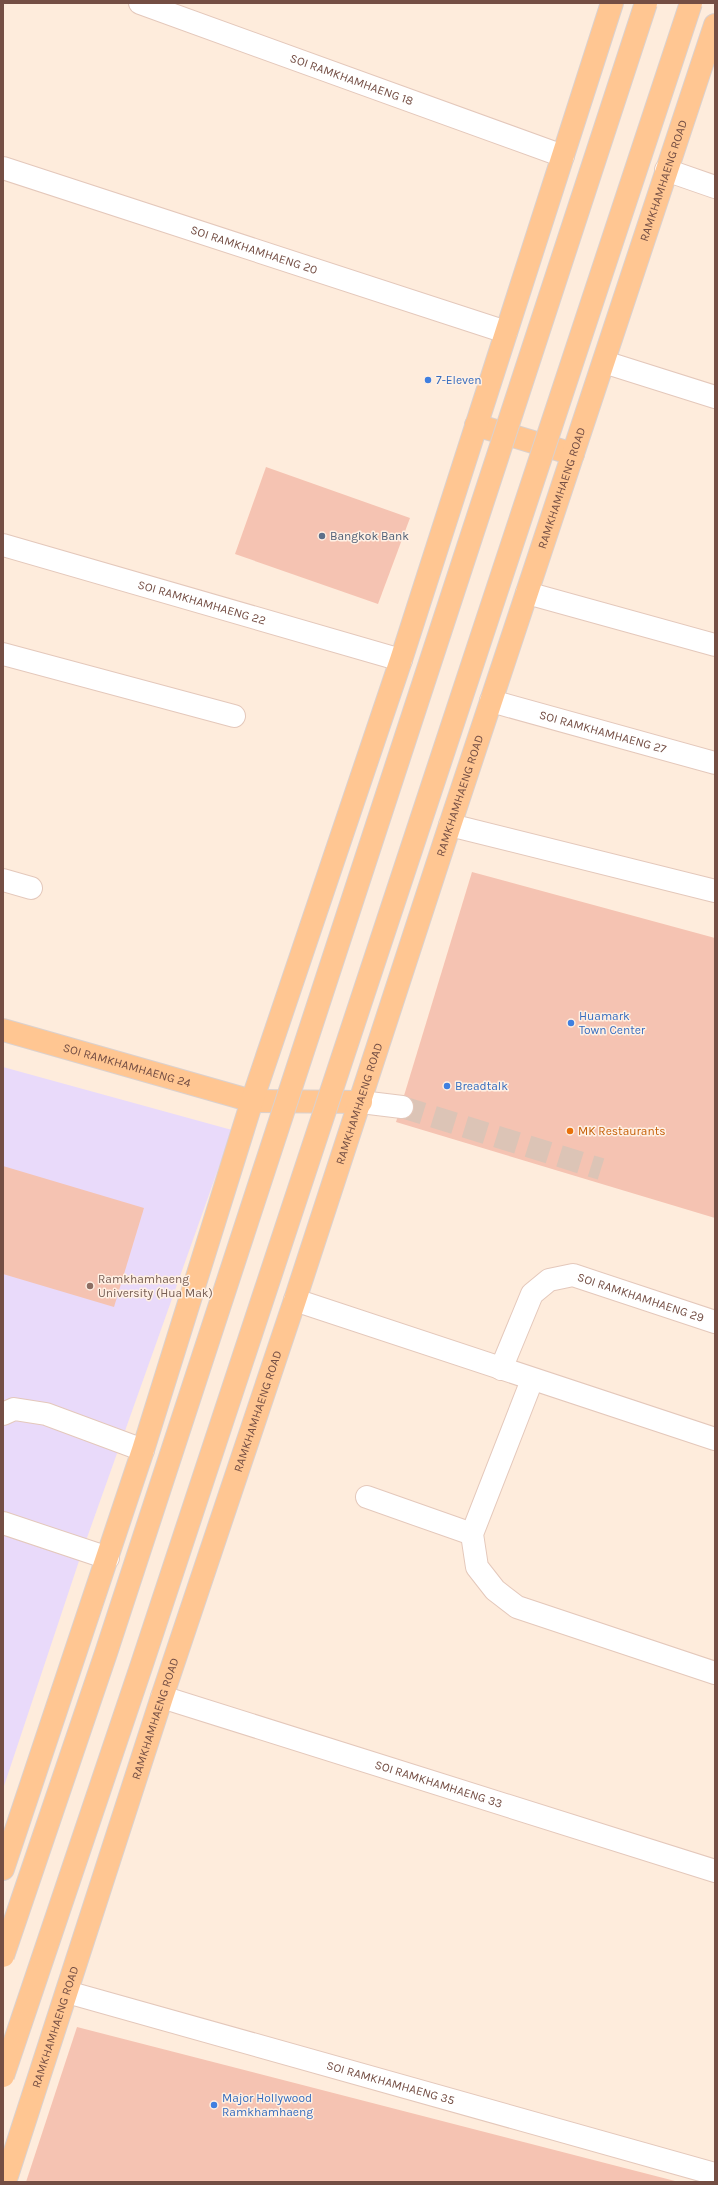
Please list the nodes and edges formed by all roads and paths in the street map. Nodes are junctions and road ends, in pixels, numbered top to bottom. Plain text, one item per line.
1 (140, 3) edge
2 (612, 3) edge
3 (646, 3) edge
4 (691, 3) edge
5 (715, 25) edge
6 (563, 156) junction
7 (3, 168) edge
8 (666, 170) junction
9 (715, 187) edge
10 (506, 332) junction
11 (604, 362) junction
12 (715, 397) edge
13 (476, 425) junction
14 (573, 454) junction
15 (3, 546) edge
16 (527, 593) junction
17 (715, 645) edge
18 (3, 654) edge
19 (400, 660) junction
20 (491, 701) junction
21 (234, 716) dead end
22 (715, 763) edge
23 (450, 825) junction
24 (3, 880) edge
25 (31, 888) dead end
26 (715, 891) edge
27 (3, 1030) edge
28 (252, 1101) junction
29 (361, 1102) junction
30 (402, 1107) tunnel mouth
31 (295, 1300) junction
32 (715, 1322) edge
33 (501, 1369) junction
34 (532, 1380) junction
35 (3, 1414) edge
36 (715, 1439) edge
37 (143, 1450) junction
38 (367, 1497) dead end
39 (3, 1523) edge
40 (472, 1534) junction
41 (108, 1558) junction
42 (715, 1673) edge
43 (162, 1697) junction
44 (3, 1869) edge
45 (715, 1871) edge
46 (3, 1956) edge
47 (67, 1992) junction
48 (3, 2076) edge
49 (715, 2174) edge
50 (5, 2182) edge

1 - 6 street, SOI RAMKHAMHAENG 18
2 - 6 main road
3 - 46 main road, bridge
4 - 48 main road, bridge
5 - 8 main road, RAMKHAMHAENG ROAD
6 - 10 main road
7 - 10 street, SOI RAMKHAMHAENG 20
8 - 9 street
8 - 11 main road, RAMKHAMHAENG ROAD
10 - 13 main road
11 - 12 street
11 - 14 main road, RAMKHAMHAENG ROAD
13 - 14 main road
13 - 19 main road
14 - 16 main road, RAMKHAMHAENG ROAD
15 - 19 street, SOI RAMKHAMHAENG 22
16 - 17 street
16 - 20 main road, RAMKHAMHAENG ROAD
18 - 21 street
19 - 28 main road
20 - 22 street, SOI RAMKHAMHAENG 27
20 - 23 main road, RAMKHAMHAENG ROAD
23 - 26 street
23 - 29 main road, RAMKHAMHAENG ROAD
24 - 25 street
27 - 28 main road, SOI RAMKHAMHAENG 24
28 - 29 main road, SOI RAMKHAMHAENG 24
28 - 37 main road
29 - 30 street
29 - 31 main road, RAMKHAMHAENG ROAD
31 - 33 street
31 - 43 main road, RAMKHAMHAENG ROAD
32 - 33 street, SOI RAMKHAMHAENG 29
33 - 34 street
34 - 36 street
34 - 40 street
35 - 37 street
37 - 41 main road
38 - 40 street
39 - 41 street
40 - 42 street
41 - 44 main road
43 - 45 street, SOI RAMKHAMHAENG 33
43 - 47 main road, RAMKHAMHAENG ROAD
47 - 49 street, SOI RAMKHAMHAENG 35
47 - 50 main road, RAMKHAMHAENG ROAD

